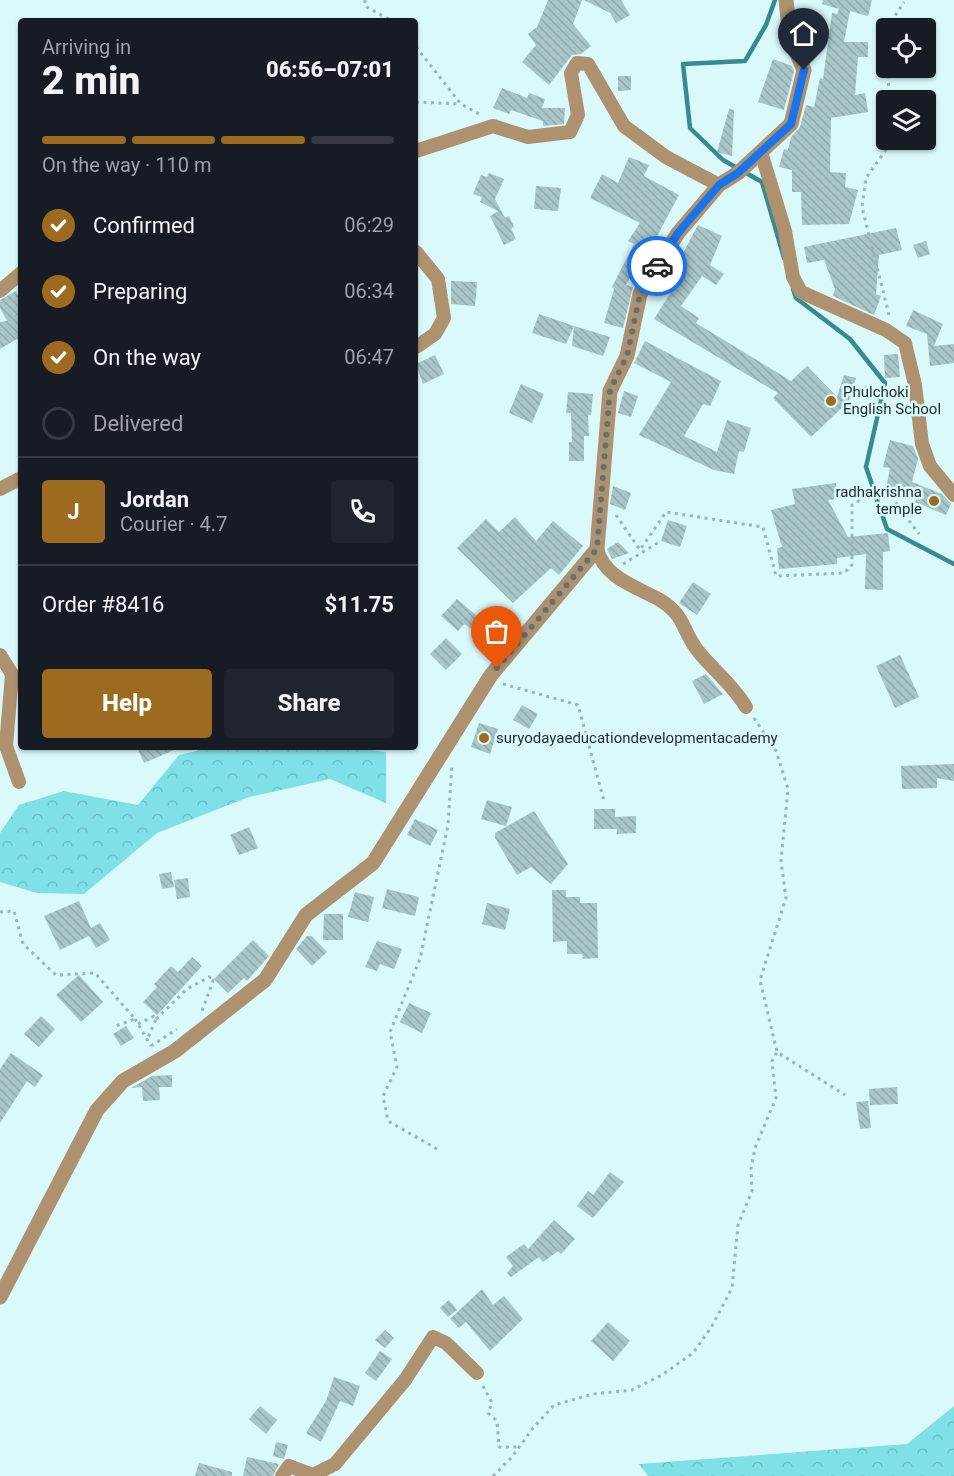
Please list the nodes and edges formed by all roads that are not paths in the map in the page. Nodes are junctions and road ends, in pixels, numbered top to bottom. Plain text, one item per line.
1 (786, 0) edge
2 (418, 150) edge
3 (757, 156) junction
4 (719, 185) junction
5 (418, 254) edge
6 (18, 276) edge
7 (0, 291) edge
8 (418, 346) edge
9 (18, 480) edge
10 (0, 489) edge
11 (954, 495) edge
12 (597, 549) junction
13 (0, 655) edge
14 (746, 707) road end
15 (19, 782) dead end
16 (0, 1297) edge
17 (477, 1373) road end
18 (282, 1476) edge

1 - 3 street
2 - 4 street
3 - 4 street
3 - 11 street
4 - 12 street
5 - 8 street
6 - 7 street
9 - 10 street
12 - 14 street
12 - 16 street
13 - 15 street
17 - 18 street

